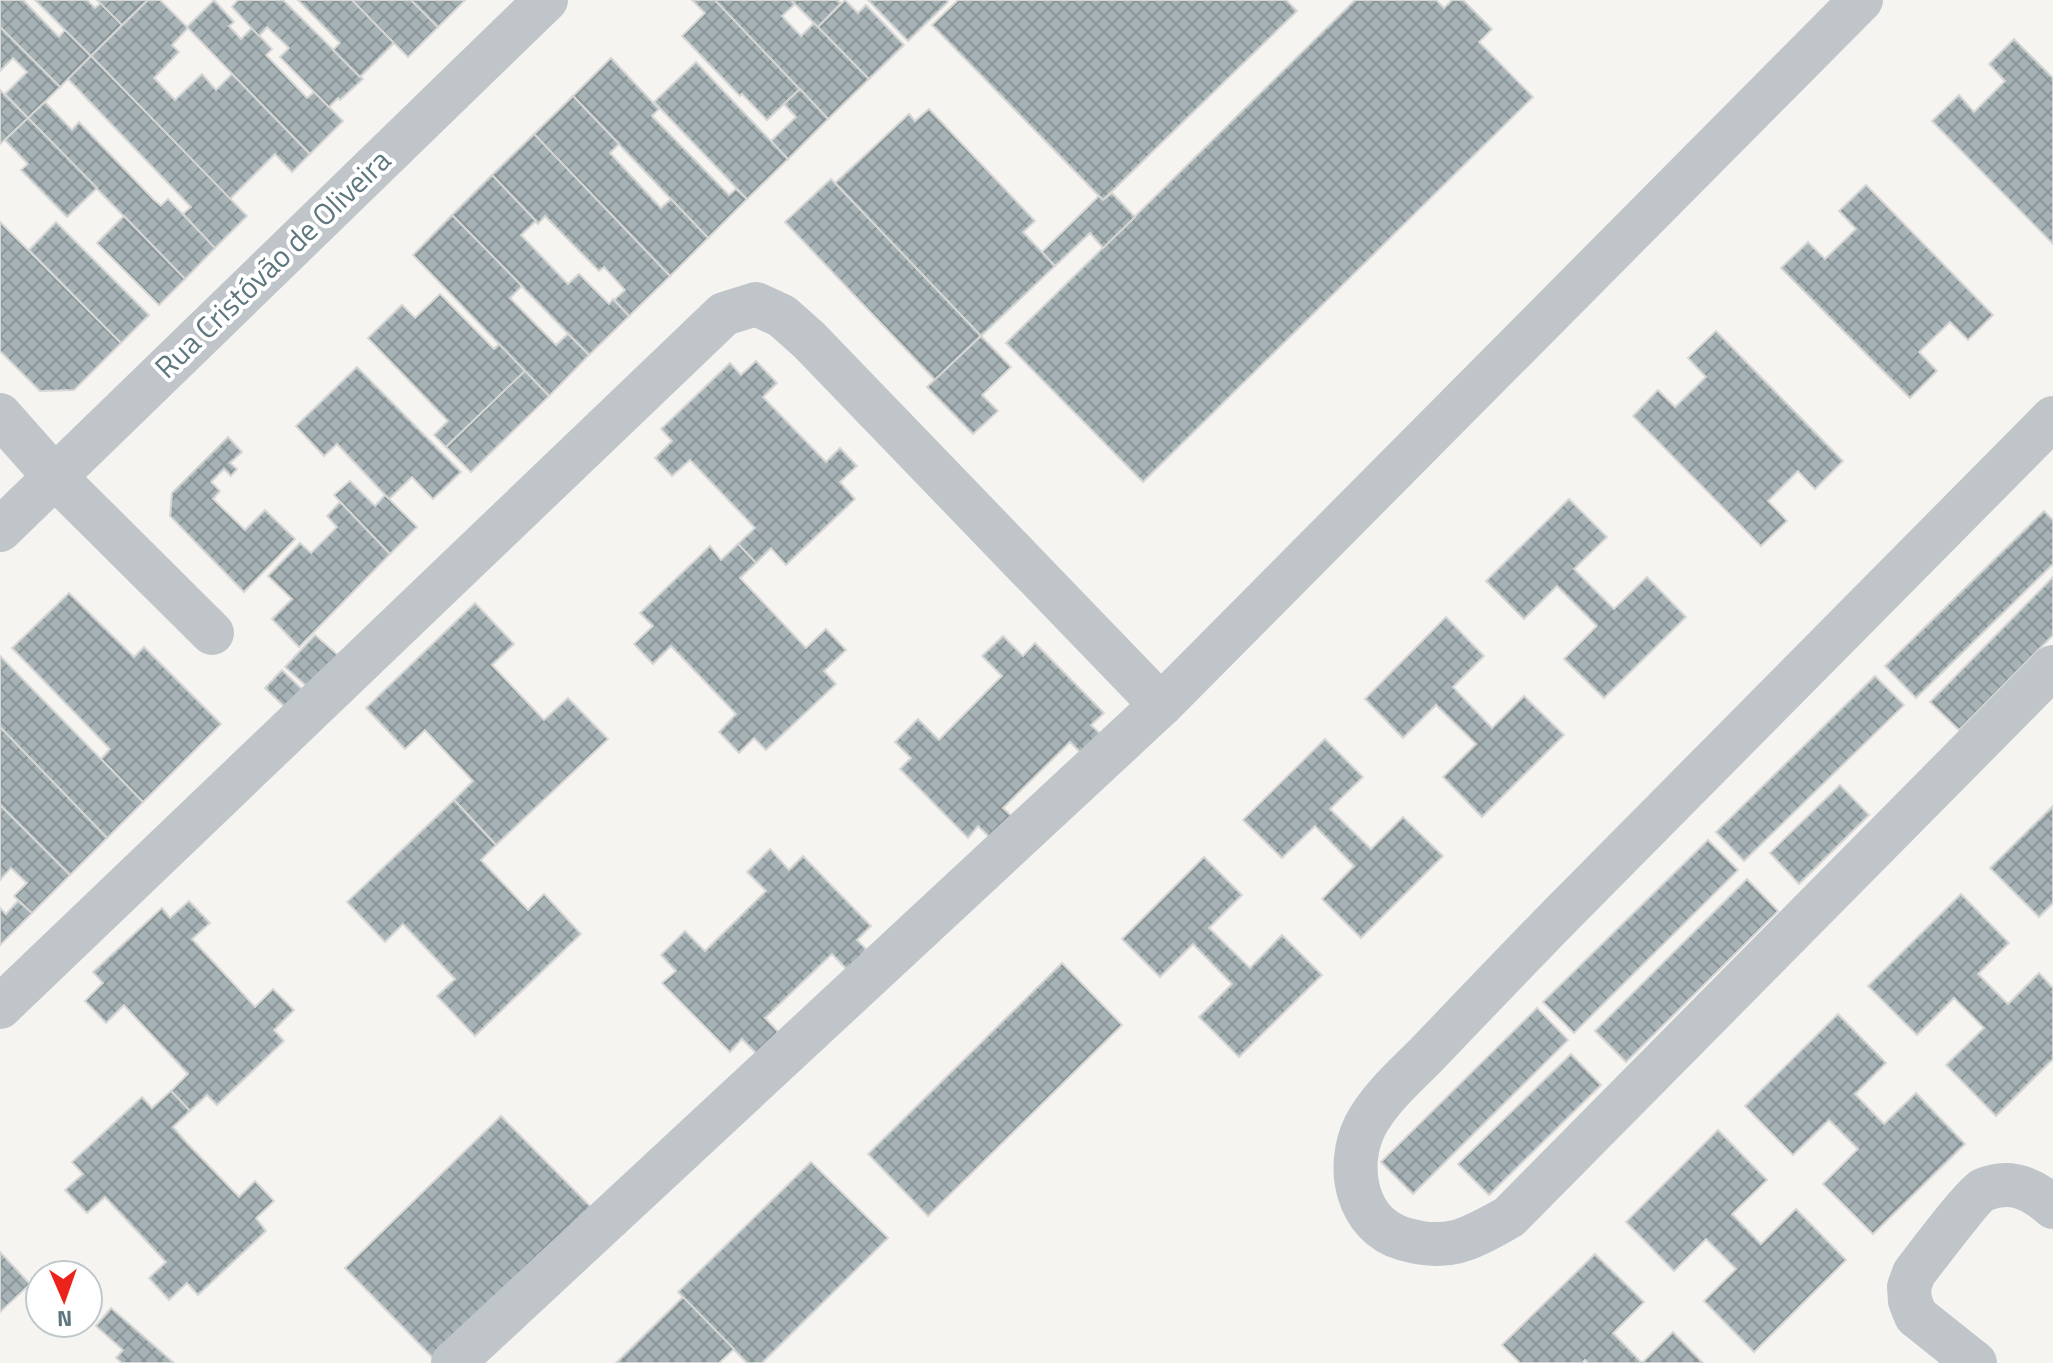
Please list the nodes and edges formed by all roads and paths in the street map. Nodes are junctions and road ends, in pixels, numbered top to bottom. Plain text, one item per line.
1 (546, 0) edge
2 (1861, 0) edge
3 (0, 415) edge
4 (2053, 418) edge
5 (54, 476) junction
6 (0, 530) edge
7 (212, 633) dead end
8 (2053, 667) edge
9 (1161, 705) junction
10 (0, 1007) edge
11 (2053, 1207) edge
12 (453, 1363) edge
13 (1975, 1363) edge

1 - 5 street, Rua Cristóvão de Oliveira
2 - 9 street
3 - 5 street
4 - 8 street
5 - 6 street, Rua Cristóvão de Oliveira
5 - 7 street
9 - 10 street
9 - 12 street
11 - 13 street

